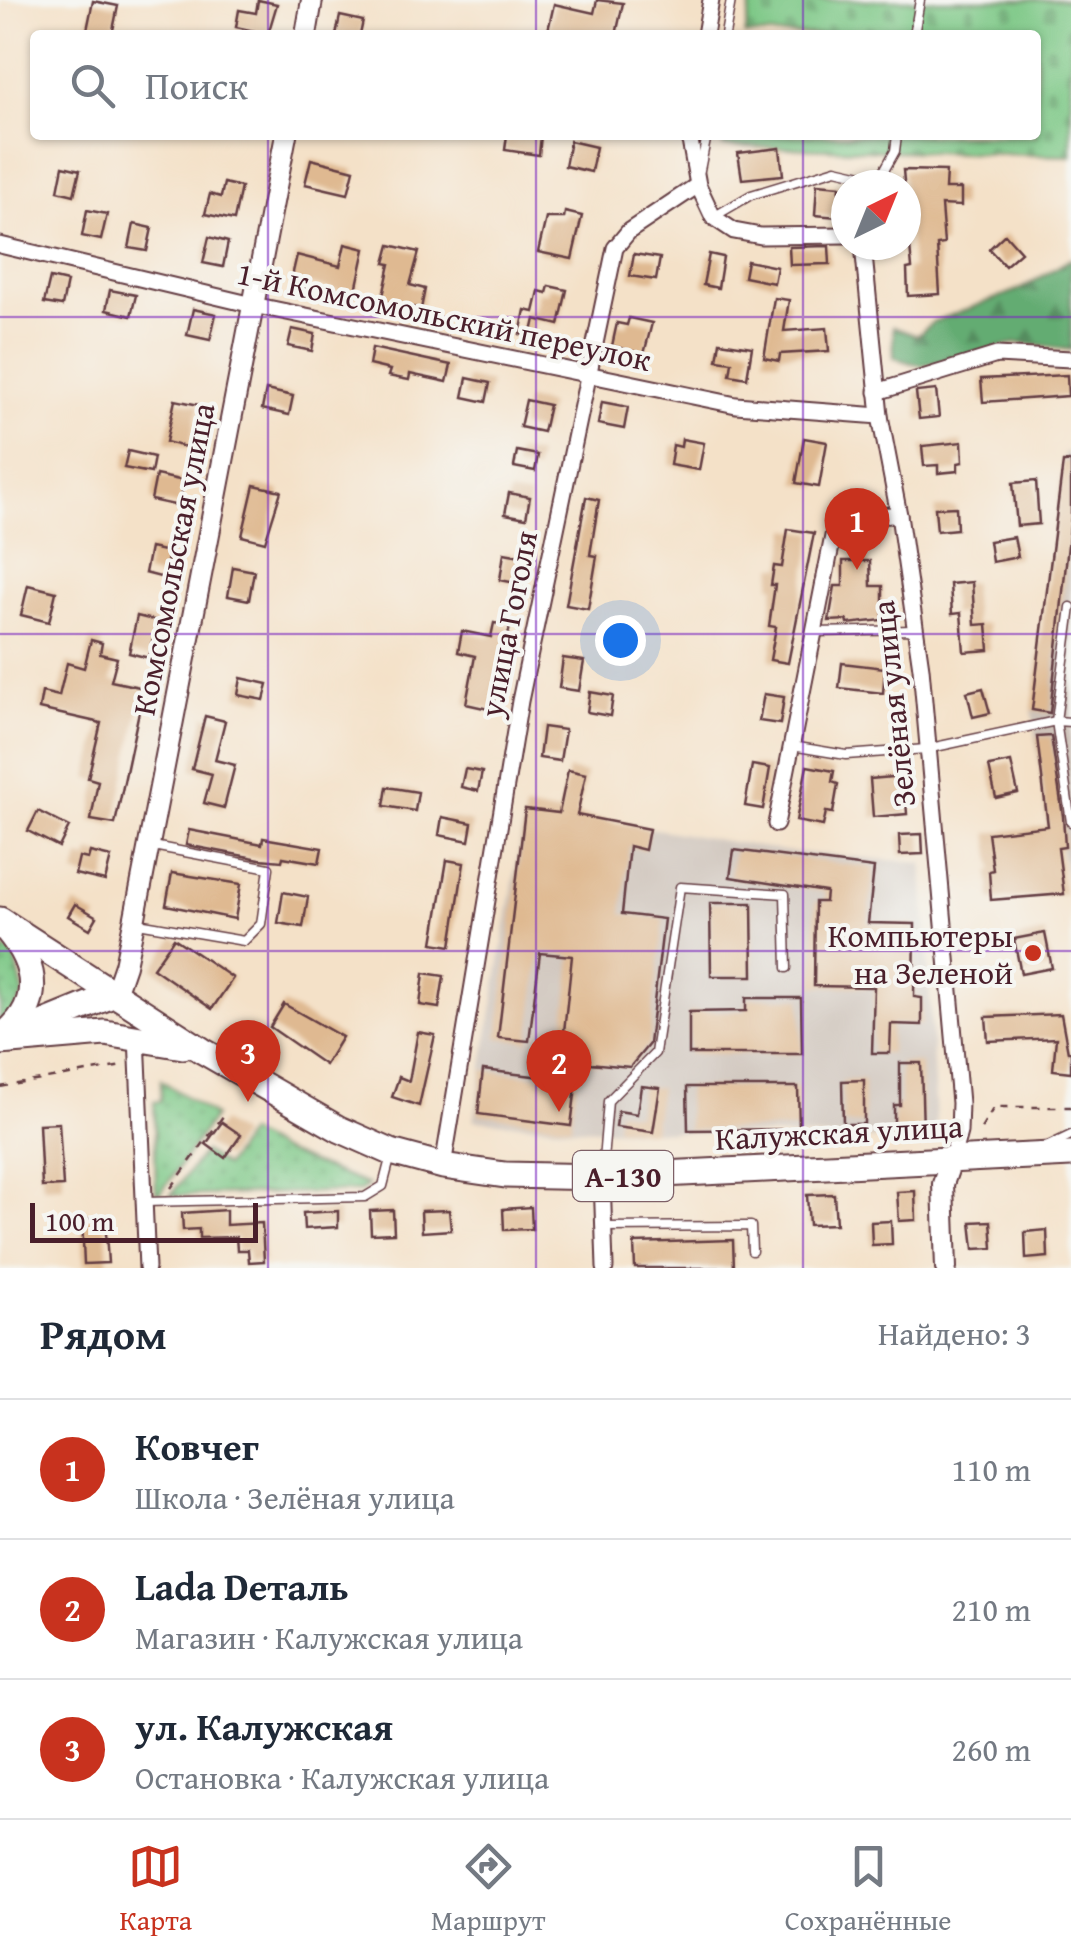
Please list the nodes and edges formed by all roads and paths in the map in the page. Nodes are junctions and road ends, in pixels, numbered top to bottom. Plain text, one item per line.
1 (312, 0) edge
2 (710, 0) edge
3 (731, 0) edge
4 (920, 0) edge
5 (307, 30) edge
6 (706, 30) edge
7 (725, 30) edge
8 (915, 30) edge
9 (285, 140) edge
10 (690, 140) edge
11 (706, 140) edge
12 (896, 140) edge
13 (884, 170) edge
14 (831, 171) edge
15 (698, 184) junction
16 (713, 216) junction
17 (831, 235) edge
18 (0, 245) edge
19 (864, 260) edge
20 (253, 304) junction
21 (1071, 359) edge
22 (586, 376) junction
23 (877, 392) junction
24 (880, 416) junction
25 (898, 514) junction
26 (1071, 608) edge
27 (914, 630) junction
28 (816, 632) junction
29 (1056, 722) junction
30 (1071, 722) edge
31 (792, 746) junction
32 (926, 749) junction
33 (1071, 822) edge
34 (776, 824) dead end
35 (148, 845) junction
36 (0, 921) edge
37 (134, 922) junction
38 (787, 968) dead end
39 (114, 994) junction
40 (137, 1036) junction
41 (0, 1040) edge
42 (202, 1052) junction
43 (138, 1066) junction
44 (0, 1087) edge
45 (1071, 1106) edge
46 (226, 1112) dead end
47 (981, 1128) dead end
48 (1071, 1135) edge
49 (391, 1152) junction
50 (1071, 1154) edge
51 (1030, 1156) junction
52 (952, 1158) junction
53 (443, 1166) junction
54 (602, 1177) junction
55 (152, 1202) junction
56 (603, 1227) junction
57 (752, 1252) dead end
58 (147, 1268) edge
59 (605, 1268) edge
60 (946, 1268) edge

1 - 5 street
2 - 6 street
3 - 7 lane
4 - 8 lane
9 - 20 street, Комсомольская улица
10 - 15 street
11 - 15 lane
12 - 13 lane
14 - 16 lane
15 - 16 street
15 - 22 street, улица Гоголя
16 - 17 street
18 - 20 street, 1-й Комсомольский переулок
19 - 23 street, Зелёная улица
20 - 22 street, 1-й Комсомольский переулок
20 - 35 street, Комсомольская улица
21 - 23 street
22 - 24 street, 1-й Комсомольский переулок
22 - 53 street, улица Гоголя
23 - 24 street, Зелёная улица
24 - 25 street, Зелёная улица
25 - 27 street, Зелёная улица
25 - 28 street
26 - 29 lane
27 - 28 lane
27 - 32 street, Зелёная улица
28 - 31 street
29 - 30 lane
29 - 32 lane
29 - 33 lane
31 - 32 lane
31 - 34 street
32 - 52 street, Зелёная улица
35 - 37 street, Комсомольская улица
35 - 37 lane
36 - 39 main road, А-130
36 - 41 main road
37 - 39 street, Комсомольская улица
38 - 54 lane
39 - 41 main road
39 - 42 main road, Калужская улица / А-130
40 - 41 main road
40 - 42 main road
40 - 43 street
42 - 49 main road, Калужская улица / А-130
43 - 44 path
43 - 55 street
45 - 47 path
46 - 55 path
48 - 51 lane
49 - 53 main road, Калужская улица / А-130
49 - 55 lane
50 - 51 main road, Калужская улица / А-130
51 - 52 main road, Калужская улица / А-130
52 - 54 main road, Калужская улица / А-130
52 - 60 street
53 - 54 main road, Калужская улица / А-130
54 - 56 street
55 - 58 street
56 - 57 lane
56 - 59 street

